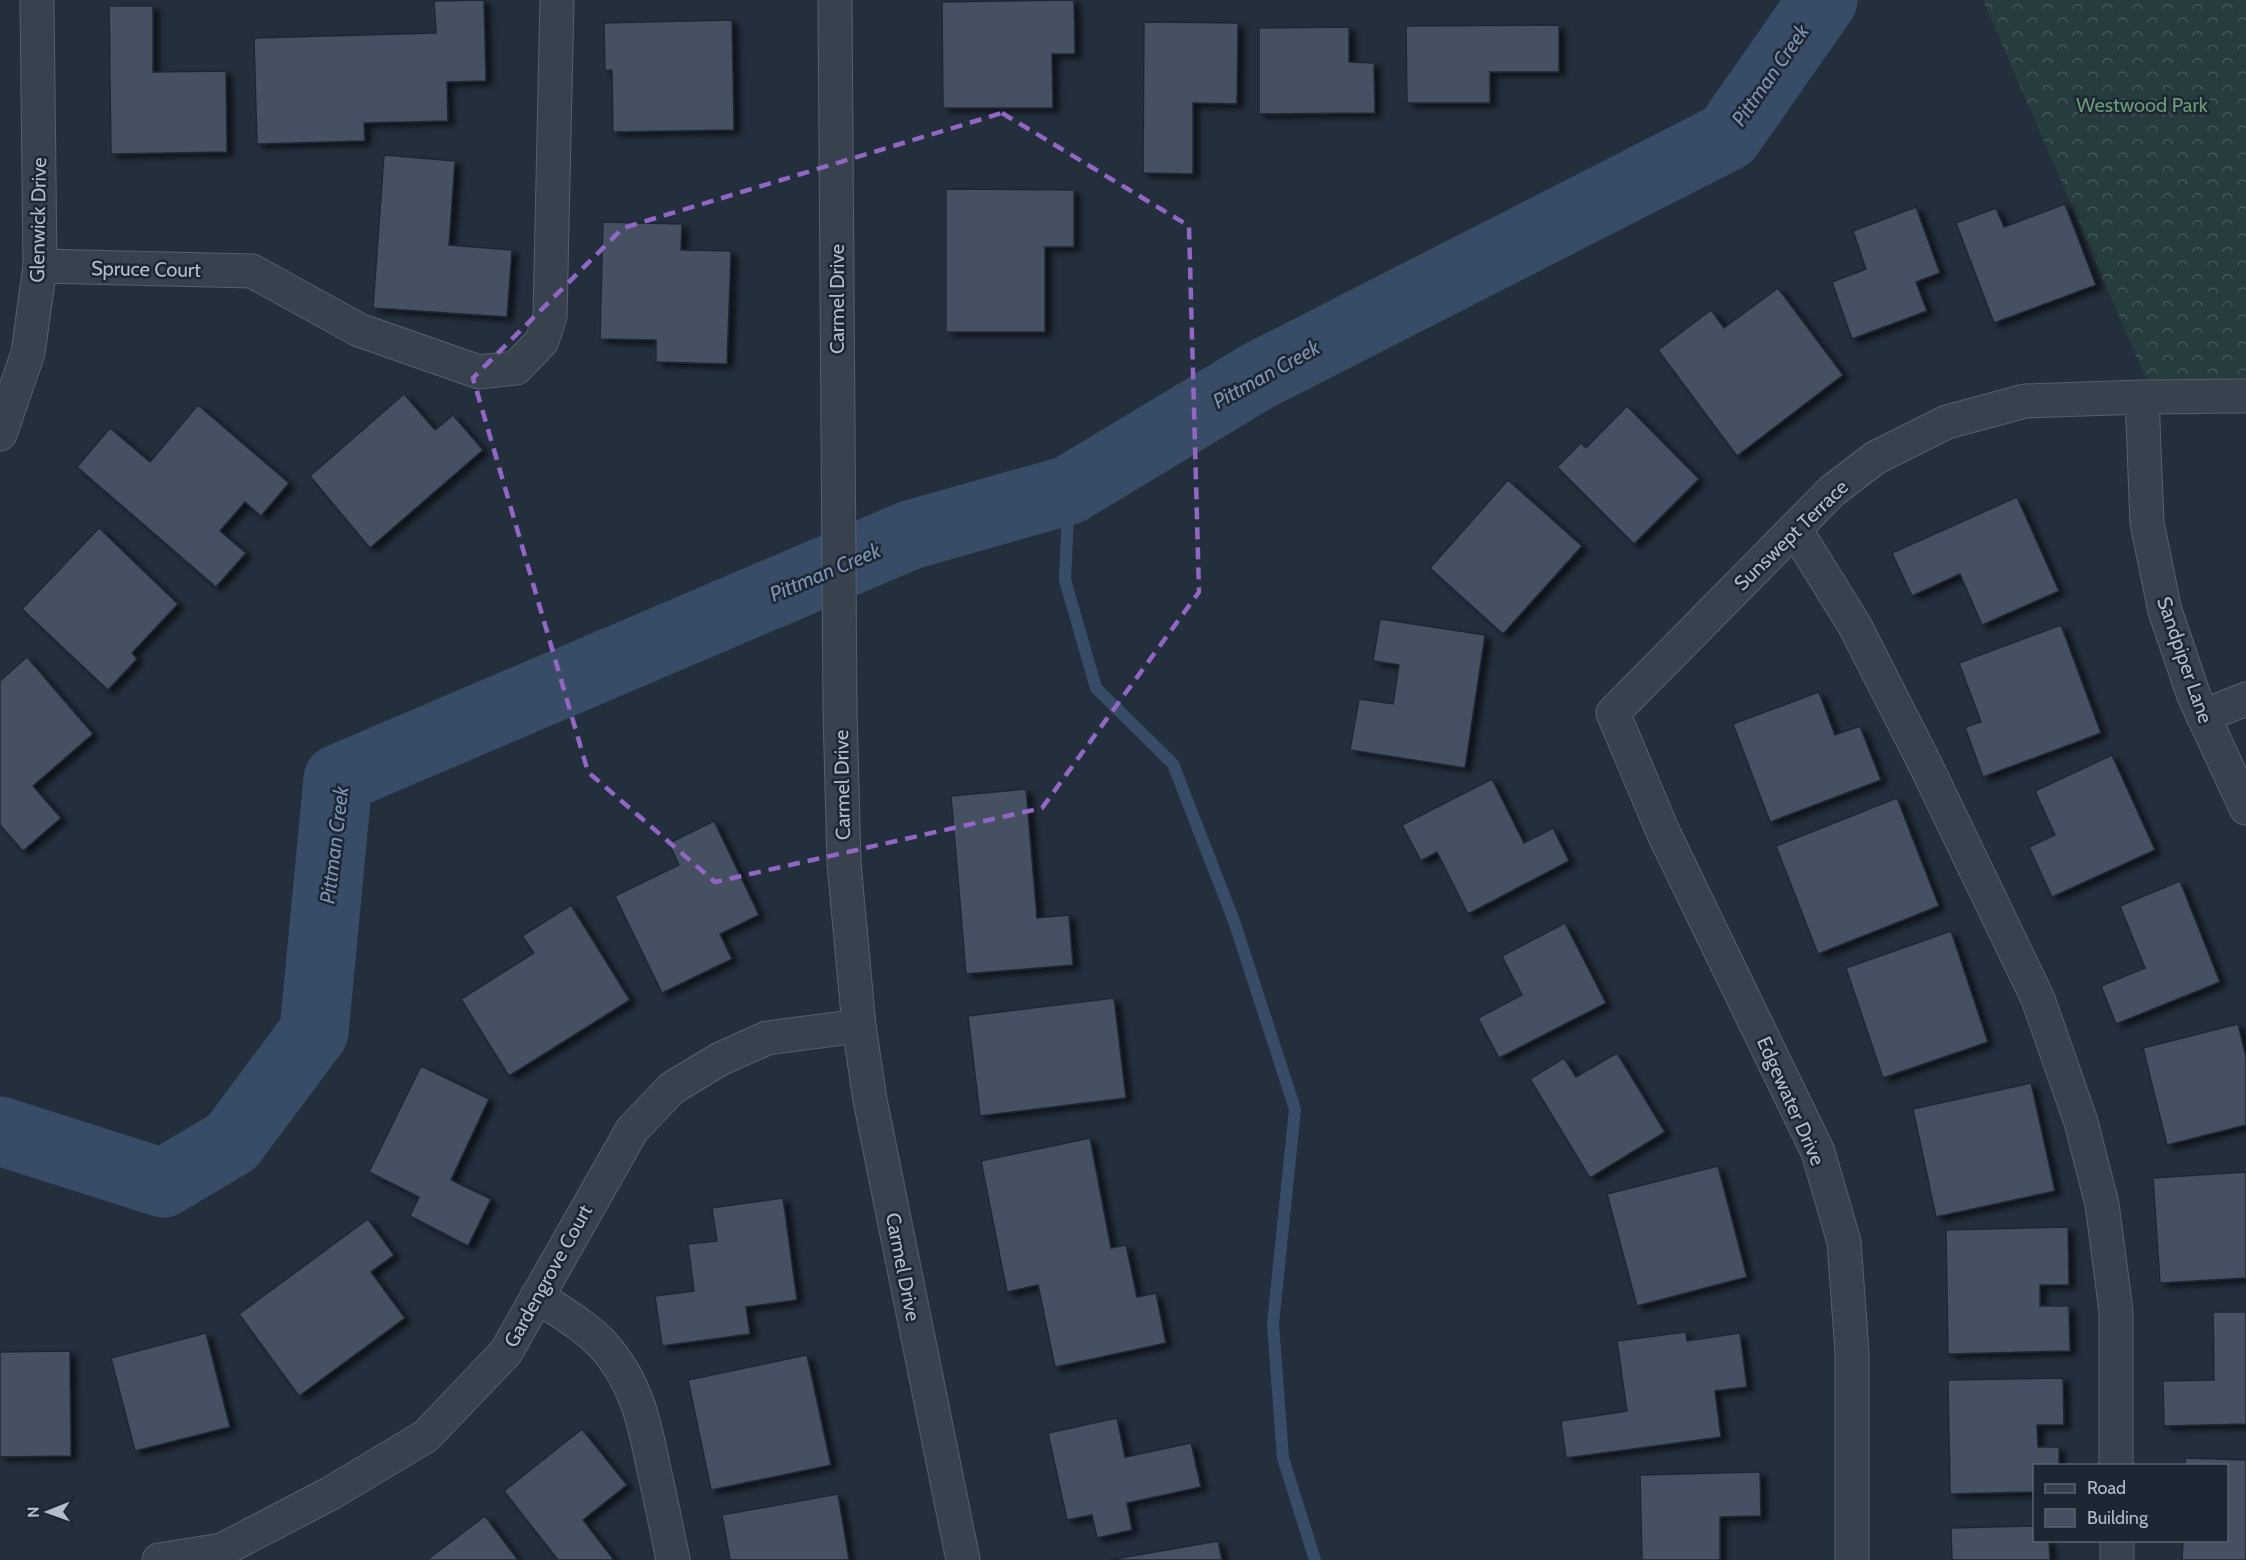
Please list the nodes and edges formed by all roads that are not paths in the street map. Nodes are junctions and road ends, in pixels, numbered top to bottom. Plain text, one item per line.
1 (37, 0) edge
2 (557, 0) edge
3 (835, 0) edge
4 (40, 266) junction
5 (2246, 396) edge
6 (2142, 397) junction
7 (0, 434) edge
8 (1795, 529) junction
9 (2246, 699) edge
10 (2203, 716) junction
11 (1625, 740) joint
12 (2246, 808) edge
13 (859, 1026) junction
14 (537, 1296) junction
15 (2116, 1464) edge
16 (2117, 1542) edge
17 (224, 1555) edge
18 (159, 1560) edge
19 (673, 1560) edge
20 (963, 1560) edge
21 (1852, 1560) edge
22 (2117, 1560) edge

1 - 4 street, Glenwick Drive
2 - 4 street, Spruce Court
3 - 13 street, Carmel Drive
4 - 7 street, Glenwick Drive
5 - 6 street, Sunswept Terrace
6 - 8 street, Sunswept Terrace
6 - 10 street, Sandpiper Lane
8 - 11 street, Sunswept Terrace
8 - 15 street
9 - 10 street
10 - 12 street, Sandpiper Lane
11 - 21 street, Edgewater Drive
13 - 14 street, Gardengrove Court
13 - 20 street, Carmel Drive
14 - 17 street, Gardengrove Court
14 - 19 street
16 - 22 street
17 - 18 street, Gardengrove Court

